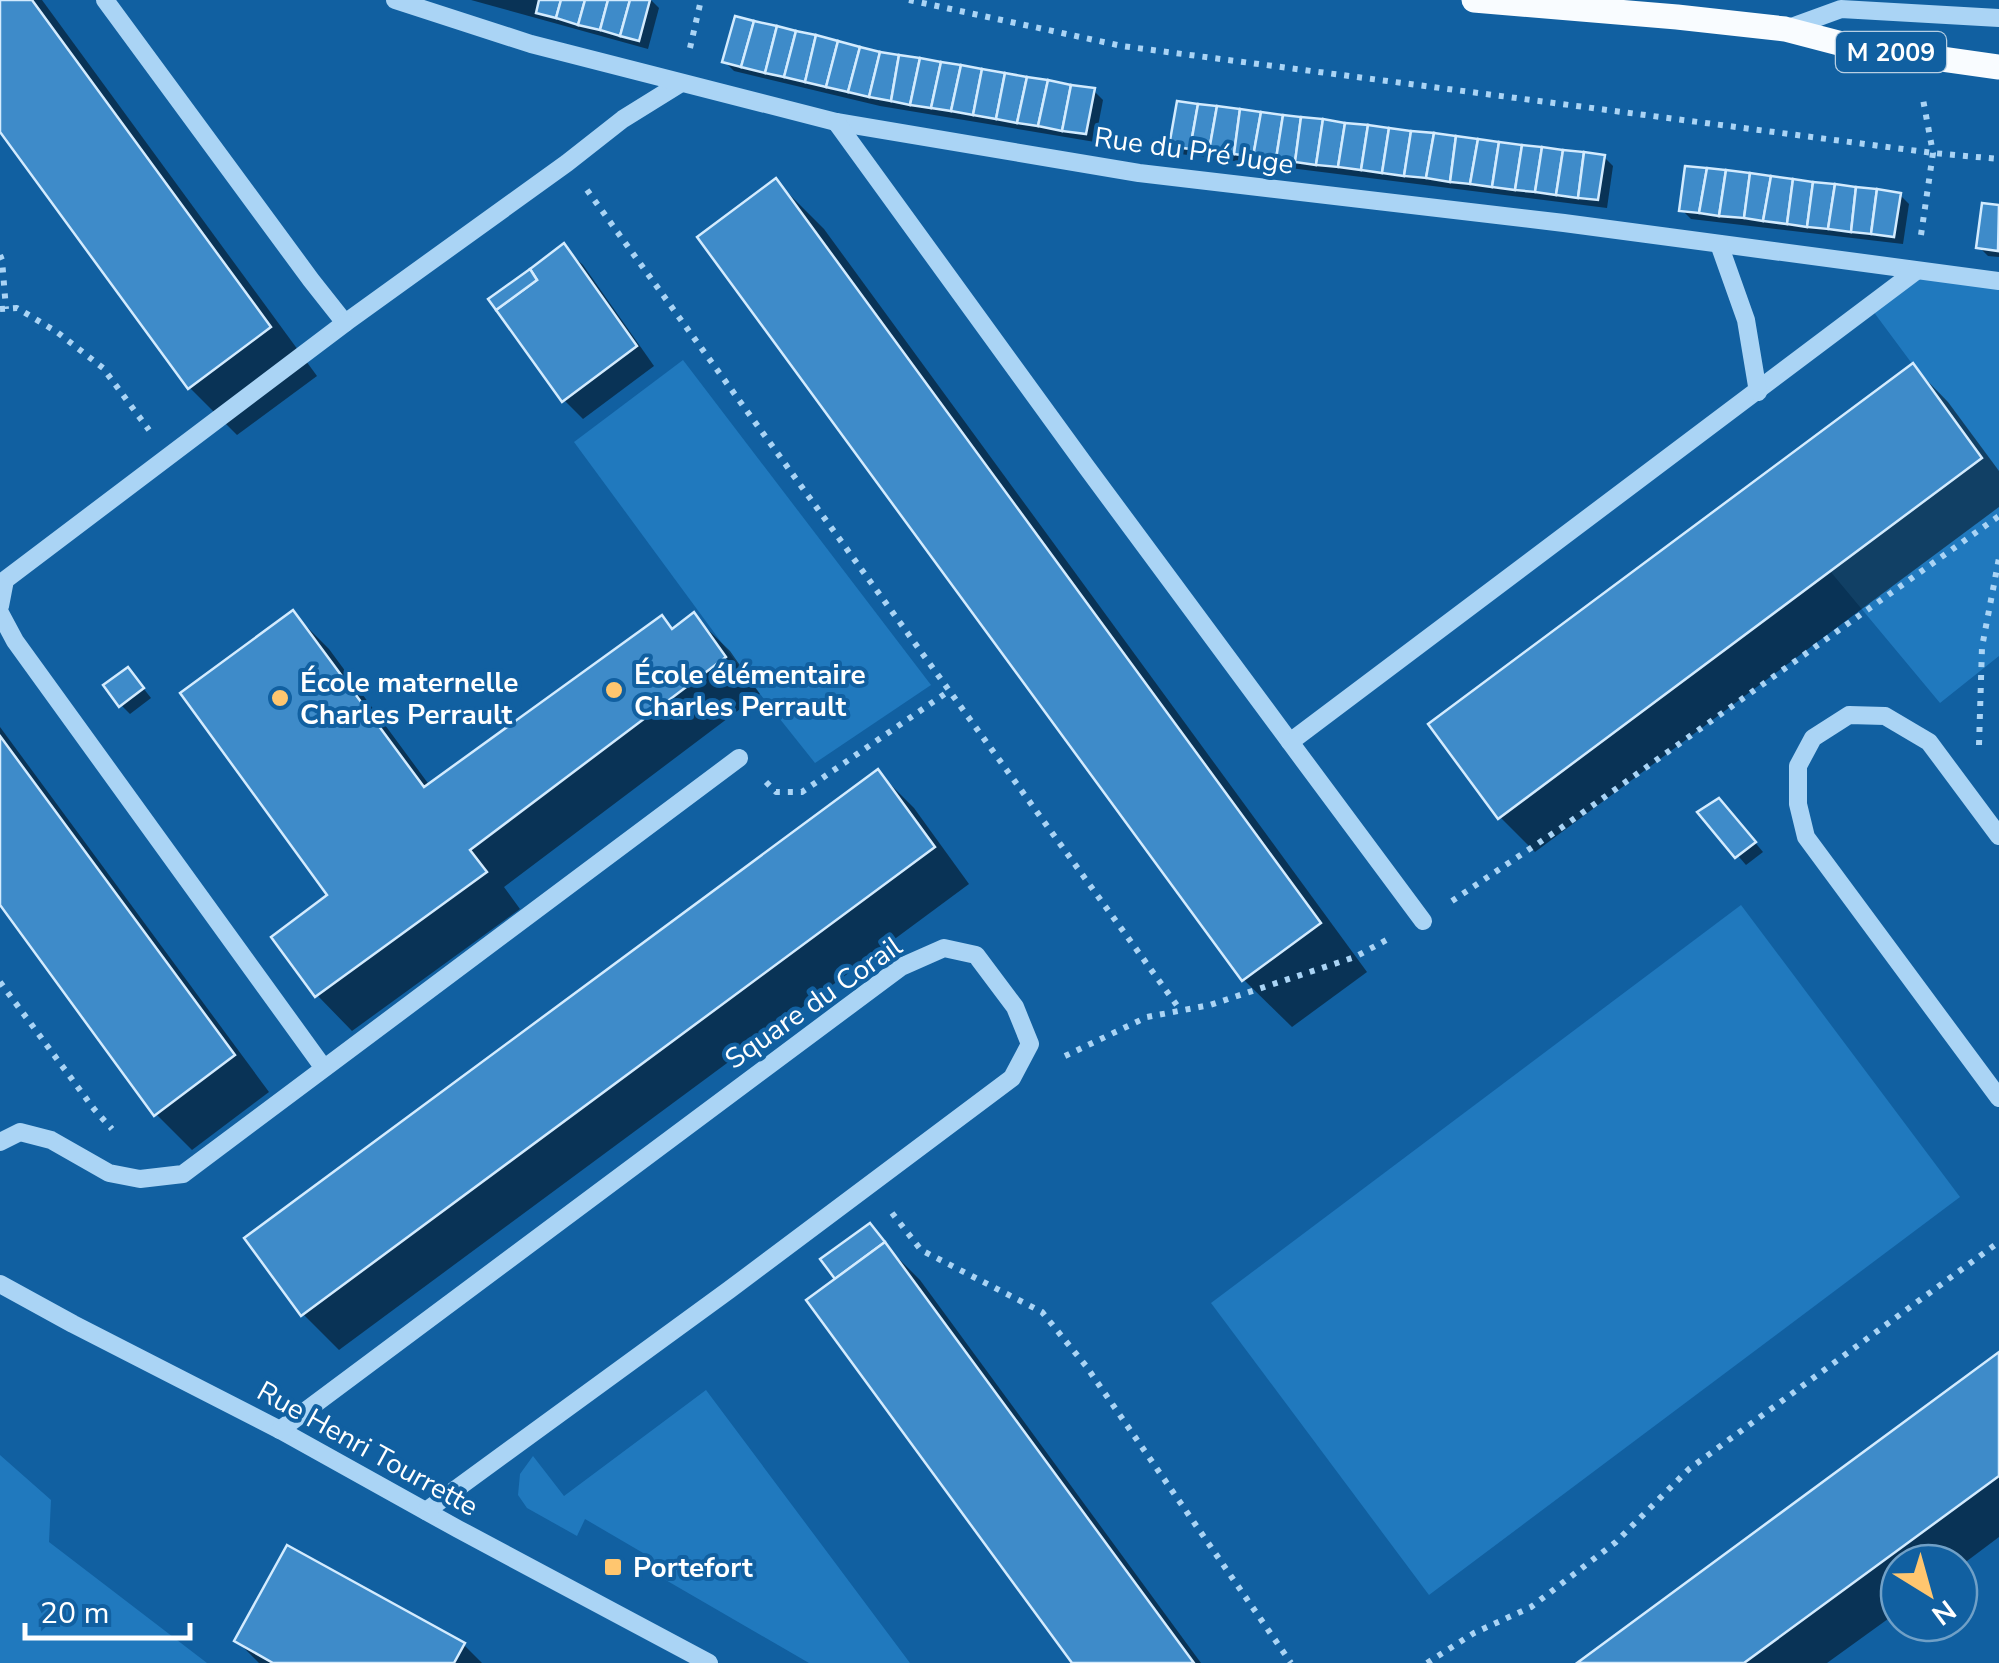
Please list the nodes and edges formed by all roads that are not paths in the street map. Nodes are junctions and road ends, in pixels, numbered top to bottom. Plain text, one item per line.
1 (106, 0) edge
2 (395, 0) edge
3 (1474, 0) edge
4 (1999, 18) edge
5 (1786, 29) junction
6 (1999, 67) edge
7 (681, 83) junction
8 (836, 122) junction
9 (1719, 244) junction
10 (1916, 271) junction
11 (1999, 281) edge
12 (346, 323) junction
13 (1758, 392) junction
14 (0, 609) edge
15 (1290, 742) junction
16 (740, 758) road end
17 (1999, 836) edge
18 (1422, 921) road end
19 (323, 1067) junction
20 (1999, 1098) edge
21 (0, 1142) edge
22 (0, 1284) edge
23 (280, 1430) junction
24 (426, 1511) junction
25 (709, 1663) edge

1 - 12 street
2 - 7 street, Rue du Pré Juge
3 - 5 main road, M 2009
4 - 5 street
5 - 6 main road, M 2009
7 - 8 street, Rue du Pré Juge
7 - 12 street
8 - 9 street, Rue du Pré Juge
8 - 15 street
9 - 10 street, Rue du Pré Juge
9 - 13 street
10 - 11 street, Rue du Pré Juge
10 - 13 street
12 - 14 street
13 - 15 street
14 - 19 street
15 - 18 street
16 - 19 street
17 - 20 street
19 - 21 street
22 - 23 street, Rue Henri Tourrette
23 - 24 street, Rue Henri Tourrette
23 - 24 street, Square du Corail
24 - 25 street, Rue Henri Tourrette

